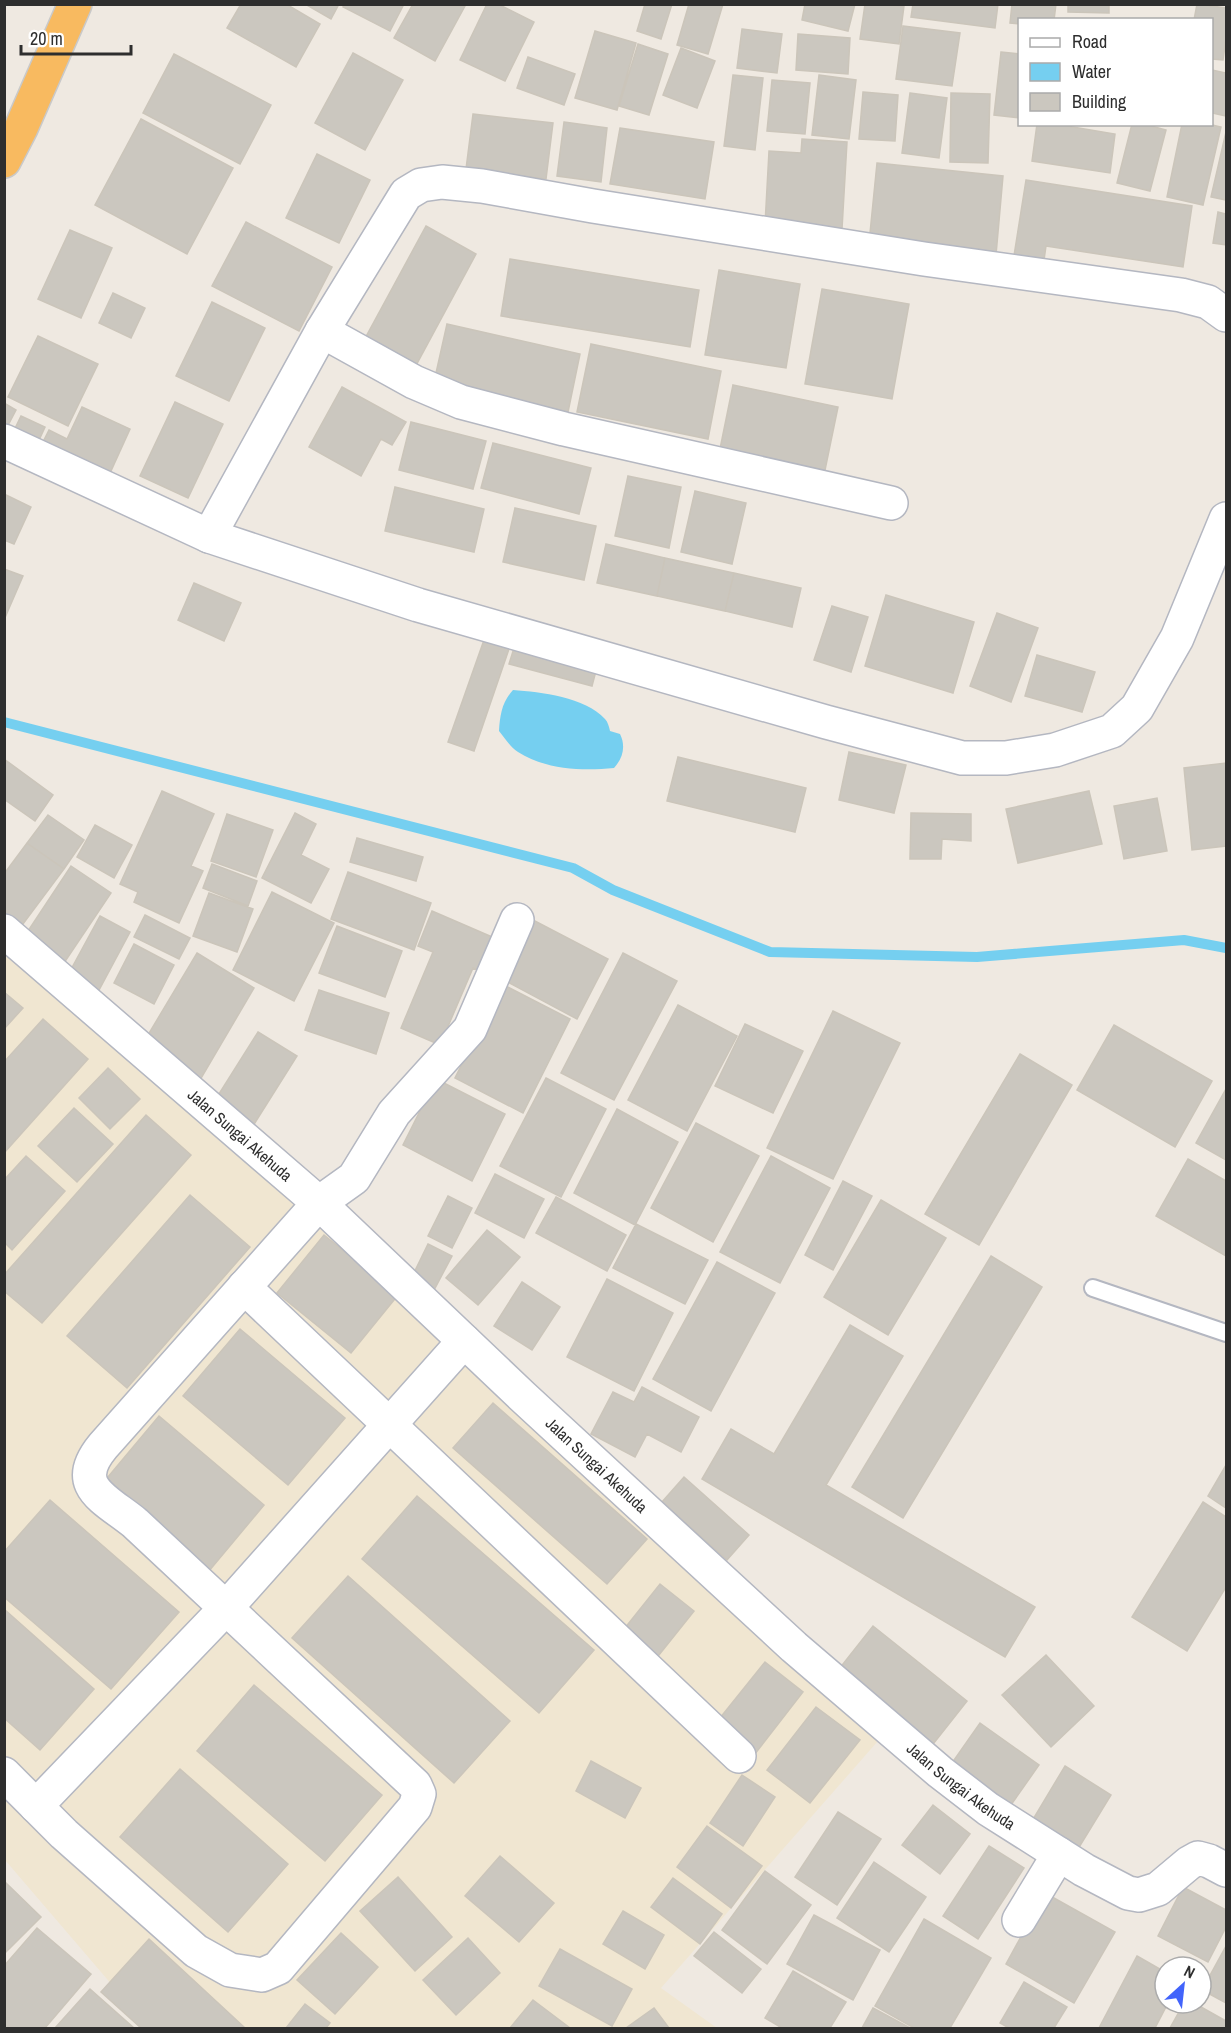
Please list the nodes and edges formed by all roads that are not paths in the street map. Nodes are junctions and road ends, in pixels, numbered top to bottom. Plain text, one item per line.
1 (75, 4) edge
2 (4, 161) edge
3 (1227, 315) edge
4 (322, 331) junction
5 (4, 441) edge
6 (891, 503) dead end
7 (1227, 519) edge
8 (209, 536) junction
9 (517, 920) dead end
10 (4, 931) edge
11 (319, 1203) junction
12 (244, 1287) junction
13 (1093, 1288) dead end
14 (1227, 1333) edge
15 (464, 1341) junction
16 (388, 1425) junction
17 (226, 1608) junction
18 (739, 1756) dead end
19 (4, 1774) edge
20 (36, 1806) junction
21 (1059, 1854) junction
22 (1227, 1870) edge
23 (1019, 1920) dead end

1 - 2 highway
3 - 4 street
4 - 6 street
4 - 8 street
5 - 8 street
7 - 8 street
9 - 11 street
10 - 11 street, Jalan Sungai Akehuda
11 - 12 street
11 - 15 street, Jalan Sungai Akehuda
12 - 16 street
12 - 17 street
13 - 14 lane
15 - 16 street
15 - 21 street, Jalan Sungai Akehuda
16 - 17 street
16 - 18 street
17 - 20 street
17 - 20 street
19 - 20 street
21 - 22 street, Jalan Sungai Akehuda
21 - 23 street

